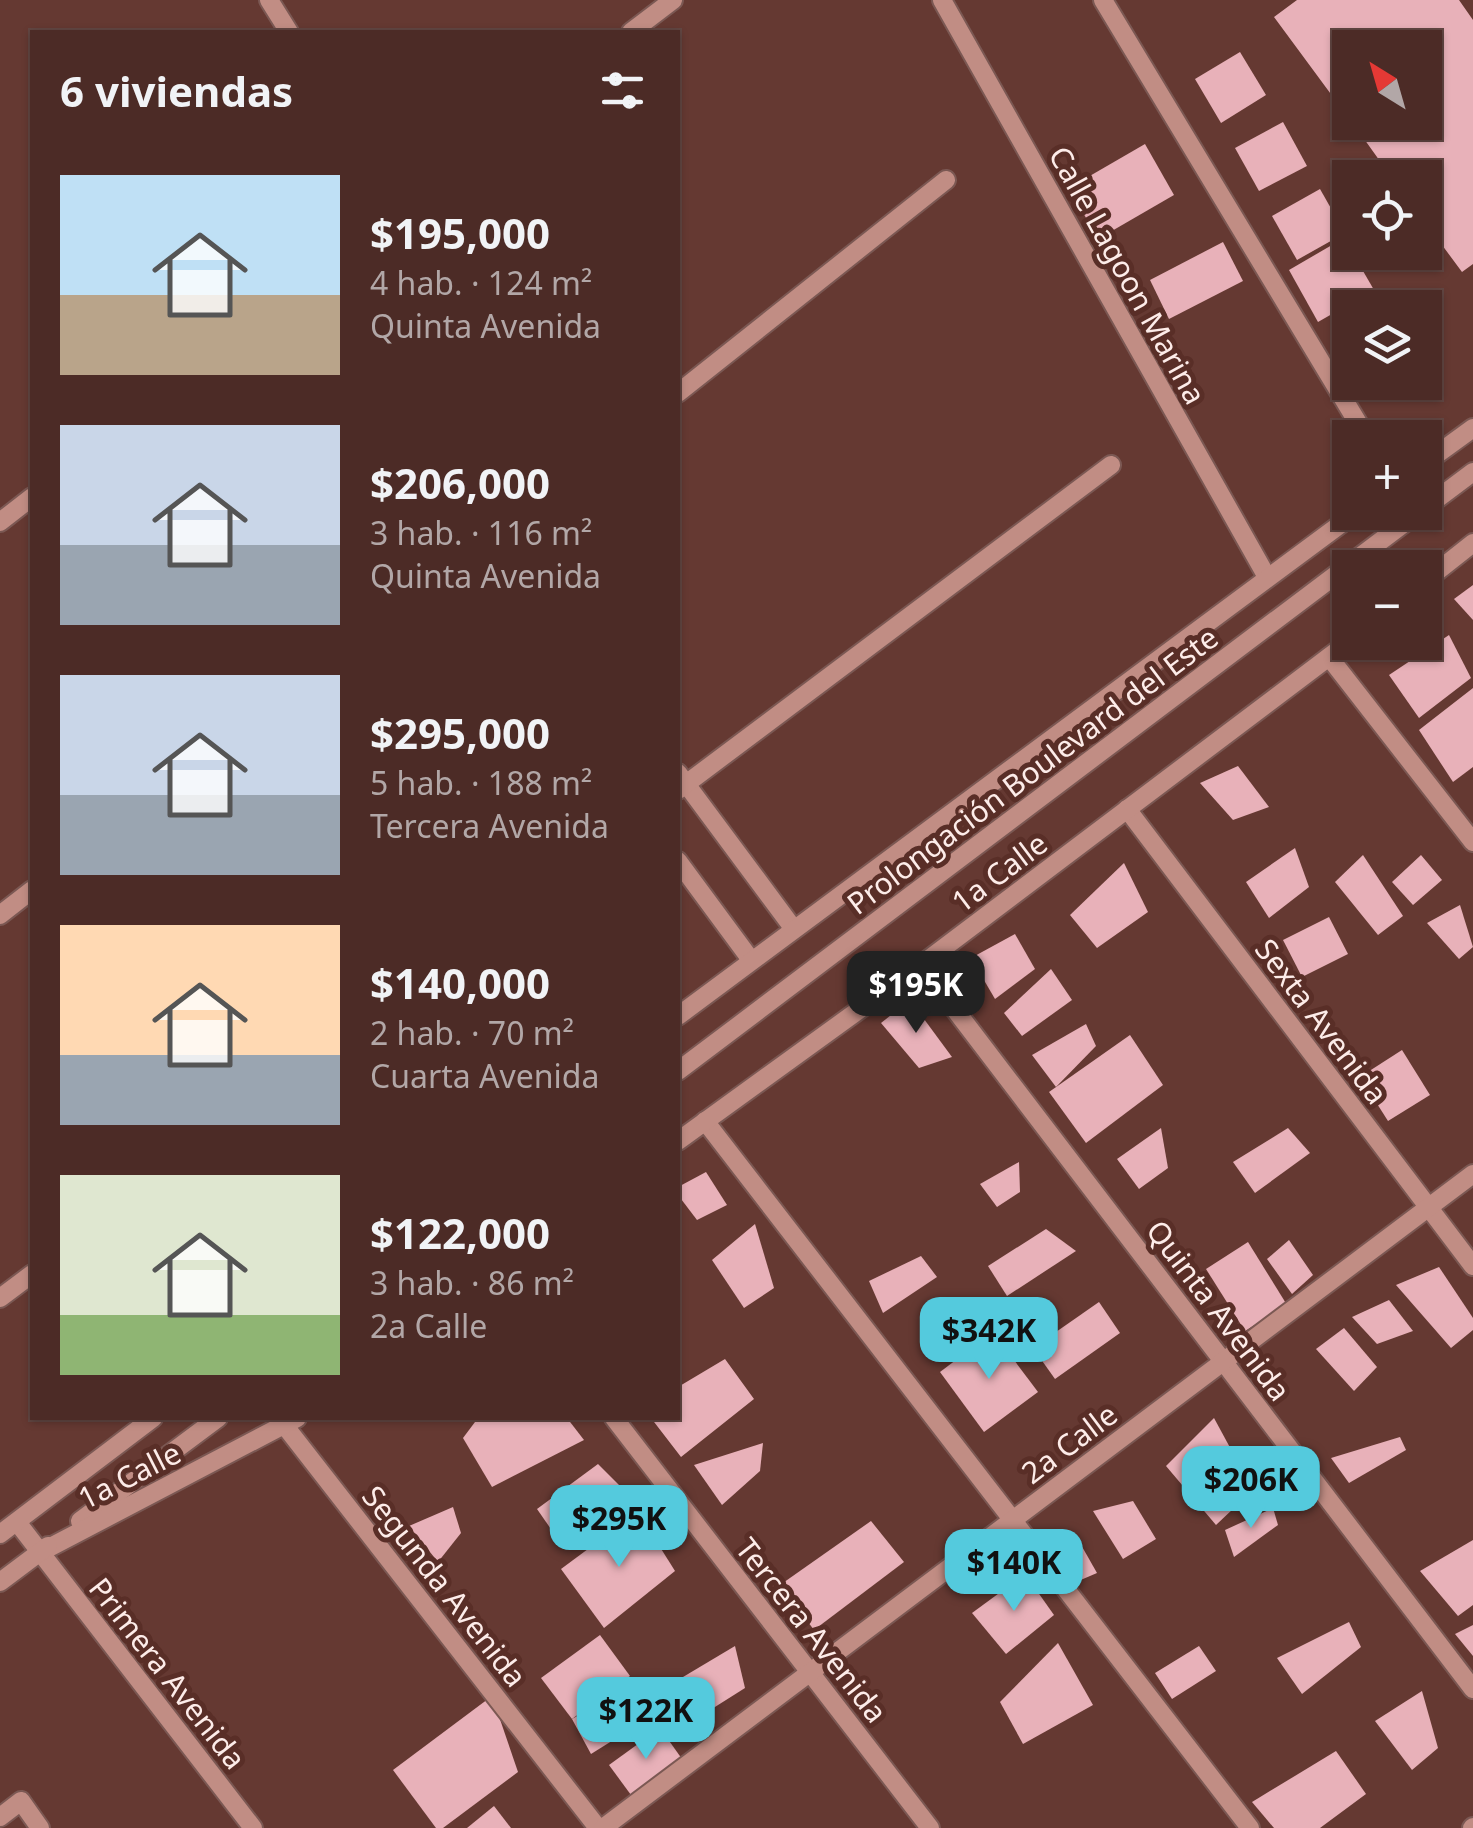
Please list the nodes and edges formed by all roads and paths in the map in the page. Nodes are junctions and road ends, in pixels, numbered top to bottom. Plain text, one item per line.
1 (269, 0) edge
2 (673, 0) edge
3 (942, 0) edge
4 (1102, 0) edge
5 (287, 30) edge
6 (634, 30) edge
7 (946, 180) dead end
8 (680, 391) edge
9 (1356, 420) edge
10 (1473, 428) edge
11 (1442, 451) edge
12 (1111, 466) dead end
13 (1473, 472) edge
14 (1442, 495) edge
15 (30, 498) edge
16 (0, 522) edge
17 (1332, 530) edge
18 (1395, 530) edge
19 (1473, 543) edge
20 (1442, 568) edge
21 (1267, 577) junction
22 (1332, 655) edge
23 (1329, 657) junction
24 (680, 783) edge
25 (1128, 809) junction
26 (1473, 842) edge
27 (680, 864) edge
28 (30, 892) edge
29 (0, 915) edge
30 (793, 928) junction
31 (750, 960) junction
32 (921, 965) junction
33 (680, 1014) edge
34 (680, 1069) edge
35 (705, 1121) junction
36 (680, 1140) edge
37 (1473, 1174) edge
38 (1429, 1207) junction
39 (1473, 1266) edge
40 (30, 1276) edge
41 (0, 1298) edge
42 (1223, 1362) junction
43 (150, 1420) edge
44 (215, 1420) edge
45 (616, 1420) edge
46 (291, 1422) edge
47 (1014, 1519) junction
48 (17, 1522) junction
49 (0, 1534) edge
50 (39, 1552) junction
51 (0, 1582) edge
52 (811, 1672) junction
53 (1473, 1689) edge
54 (0, 1817) edge
55 (40, 1828) edge
56 (253, 1828) edge
57 (601, 1828) edge
58 (930, 1828) edge
59 (1250, 1828) edge

1 - 5 street
2 - 6 street
3 - 21 street, Calle Lagoon Marina
4 - 9 street
7 - 8 street
10 - 11 street
12 - 24 street
13 - 14 street, Prolongación Boulevard del Este
15 - 16 street
17 - 21 street
18 - 34 street, Prolongación Boulevard del Este
19 - 20 street
21 - 30 street
22 - 23 street, 1a Calle
23 - 25 street, 1a Calle
23 - 26 street
24 - 30 street
25 - 32 street, 1a Calle
25 - 38 street, Sexta Avenida
27 - 31 street
28 - 29 street
30 - 31 street
31 - 33 street
32 - 35 street, 1a Calle
32 - 42 street, Quinta Avenida
35 - 36 street, 1a Calle
35 - 47 street
37 - 38 street, 2a Calle
38 - 39 street, Sexta Avenida
38 - 42 street, 2a Calle
40 - 41 street
42 - 47 street, 2a Calle
42 - 53 street, Quinta Avenida
43 - 48 street
44 - 50 street
45 - 52 street, Tercera Avenida
46 - 50 street, 1a Calle
46 - 57 street, Segunda Avenida
47 - 52 street, 2a Calle
47 - 59 street
48 - 49 street
48 - 50 street
50 - 51 street
50 - 56 street, Primera Avenida
52 - 57 street, 2a Calle
52 - 58 street, Tercera Avenida
54 - 55 street

